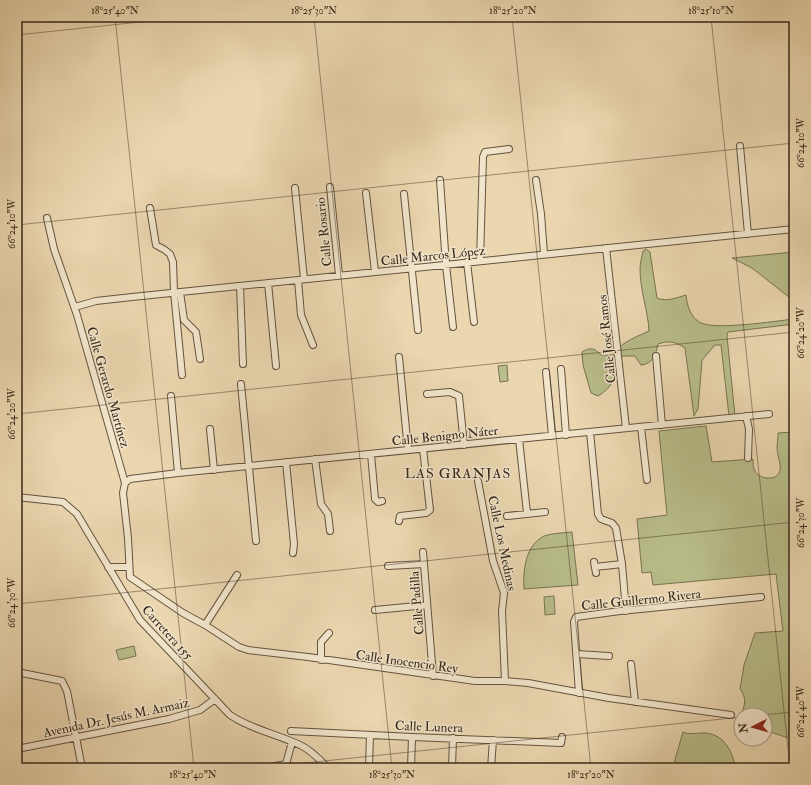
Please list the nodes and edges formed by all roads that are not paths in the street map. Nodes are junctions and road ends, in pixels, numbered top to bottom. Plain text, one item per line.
1 (740, 146) dead end
2 (509, 149) dead end
3 (440, 180) dead end
4 (536, 180) dead end
5 (330, 187) dead end
6 (295, 188) dead end
7 (366, 193) dead end
8 (404, 194) dead end
9 (150, 208) dead end
10 (47, 218) dead end
11 (794, 229) edge
12 (748, 234) junction
13 (606, 248) junction
14 (544, 254) junction
15 (480, 261) junction
16 (467, 262) junction
17 (446, 264) junction
18 (411, 268) junction
19 (376, 272) junction
20 (339, 276) junction
21 (301, 279) junction
22 (268, 283) junction
23 (240, 286) junction
24 (177, 292) junction
25 (75, 307) junction
26 (474, 322) dead end
27 (453, 327) dead end
28 (418, 330) dead end
29 (313, 345) dead end
30 (656, 356) dead end
31 (399, 357) dead end
32 (200, 359) dead end
33 (243, 364) dead end
34 (276, 366) dead end
35 (561, 370) dead end
36 (546, 372) dead end
37 (182, 375) dead end
38 (242, 384) dead end
39 (427, 394) dead end
40 (171, 396) dead end
41 (769, 414) dead end
42 (746, 416) junction
43 (662, 425) junction
44 (641, 427) junction
45 (626, 428) junction
46 (210, 429) dead end
47 (590, 432) junction
48 (566, 435) junction
49 (552, 436) junction
50 (519, 439) junction
51 (464, 445) junction
52 (423, 449) junction
53 (408, 450) junction
54 (371, 454) junction
55 (748, 458) dead end
56 (315, 459) junction
57 (286, 462) junction
58 (249, 466) junction
59 (214, 470) junction
60 (178, 473) junction
61 (647, 480) dead end
62 (478, 481) dead end
63 (125, 483) junction
64 (17, 497) edge
65 (382, 501) dead end
66 (545, 512) dead end
67 (527, 514) junction
68 (507, 516) dead end
69 (399, 521) dead end
70 (330, 531) dead end
71 (256, 541) dead end
72 (423, 552) dead end
73 (293, 553) dead end
74 (424, 564) junction
75 (622, 564) junction
76 (388, 566) dead end
77 (108, 567) junction
78 (128, 567) junction
79 (595, 567) dead end
80 (237, 575) dead end
81 (761, 597) dead end
82 (428, 605) junction
83 (374, 610) dead end
84 (626, 611) junction
85 (205, 625) junction
86 (329, 633) dead end
87 (577, 654) junction
88 (609, 656) dead end
89 (321, 660) junction
90 (631, 664) dead end
91 (17, 672) edge
92 (433, 676) junction
93 (505, 681) junction
94 (579, 693) junction
95 (215, 699) junction
96 (635, 702) junction
97 (731, 715) dead end
98 (291, 731) dead end
99 (370, 735) junction
100 (76, 737) junction
101 (412, 737) junction
102 (562, 737) dead end
103 (453, 738) junction
104 (493, 740) junction
105 (292, 742) junction
106 (17, 749) edge
107 (287, 766) edge
108 (82, 768) edge
109 (264, 768) edge
110 (328, 768) edge
111 (369, 768) edge
112 (410, 768) edge
113 (452, 768) edge
114 (491, 768) edge

1 - 12 street
2 - 15 street
3 - 17 street
4 - 14 street
5 - 20 street, Calle Rosario
6 - 21 street
7 - 19 street
8 - 18 street
9 - 24 street
10 - 25 street, Calle Gerardo Martínez
11 - 12 street, Calle Marcos López
12 - 13 street, Calle Marcos López
13 - 14 street, Calle Marcos López
13 - 45 street, Calle José Ramos
14 - 15 street, Calle Marcos López
15 - 16 street, Calle Marcos López
16 - 17 street, Calle Marcos López
16 - 26 street
17 - 18 street, Calle Marcos López
17 - 27 street
18 - 19 street, Calle Marcos López
18 - 28 street
19 - 20 street, Calle Marcos López
20 - 21 street, Calle Marcos López
21 - 22 street, Calle Marcos López
21 - 29 street
22 - 23 street, Calle Marcos López
22 - 34 street
23 - 24 street, Calle Marcos López
23 - 33 street
24 - 25 street, Calle Marcos López
24 - 32 street
24 - 37 street
25 - 63 street, Calle Gerardo Martínez
30 - 43 street
31 - 53 street
35 - 48 street
36 - 49 street
38 - 58 street
39 - 51 street
40 - 60 street
41 - 42 street, Calle Benigno Náter
42 - 43 street, Calle Benigno Náter
42 - 55 street
43 - 44 street, Calle Benigno Náter
44 - 45 street, Calle Benigno Náter
44 - 61 street
45 - 47 street, Calle Benigno Náter
46 - 59 street
47 - 48 street, Calle Benigno Náter
47 - 75 street
48 - 49 street, Calle Benigno Náter
49 - 50 street, Calle Benigno Náter
50 - 51 street, Calle Benigno Náter
50 - 67 street
51 - 52 street, Calle Benigno Náter
52 - 53 street, Calle Benigno Náter
52 - 69 street
53 - 54 street, Calle Benigno Náter
54 - 56 street, Calle Benigno Náter
54 - 65 street
56 - 57 street, Calle Benigno Náter
56 - 70 street
57 - 58 street, Calle Benigno Náter
57 - 73 street
58 - 59 street, Calle Benigno Náter
58 - 71 street
59 - 60 street, Calle Benigno Náter
60 - 63 street, Calle Benigno Náter
62 - 93 street, Calle Los Medinas
63 - 78 street, Calle Gerardo Martínez
64 - 77 street, Carretera 155
66 - 67 street
67 - 68 street
72 - 74 street, Calle Padilla
74 - 76 street
74 - 82 street, Calle Padilla
75 - 79 street
75 - 84 street
77 - 78 street
77 - 95 street, Carretera 155
78 - 85 street, Calle Inocencio Rey
80 - 85 street
81 - 84 street, Calle Guillermo Rivera
82 - 83 street
82 - 92 street, Calle Padilla
84 - 87 street, Calle Guillermo Rivera
85 - 89 street, Calle Inocencio Rey
86 - 89 street
87 - 88 street
87 - 94 street, Calle Guillermo Rivera
89 - 92 street, Calle Inocencio Rey
90 - 96 street
91 - 100 street
92 - 93 street, Calle Inocencio Rey
93 - 94 street, Calle Inocencio Rey
94 - 96 street, Calle Inocencio Rey
95 - 100 street, Avenida Dr. Jesús M. Armaiz
95 - 105 street, Carretera 155
96 - 97 street, Calle Inocencio Rey
98 - 99 street, Calle Lunera
99 - 101 street, Calle Lunera
99 - 111 street
100 - 106 street, Avenida Dr. Jesús M. Armaiz
100 - 108 street
101 - 103 street, Calle Lunera
101 - 112 street
102 - 104 street, Calle Lunera
103 - 104 street, Calle Lunera
103 - 113 street
104 - 114 street
105 - 107 street
105 - 110 street, Carretera 155
107 - 109 street

